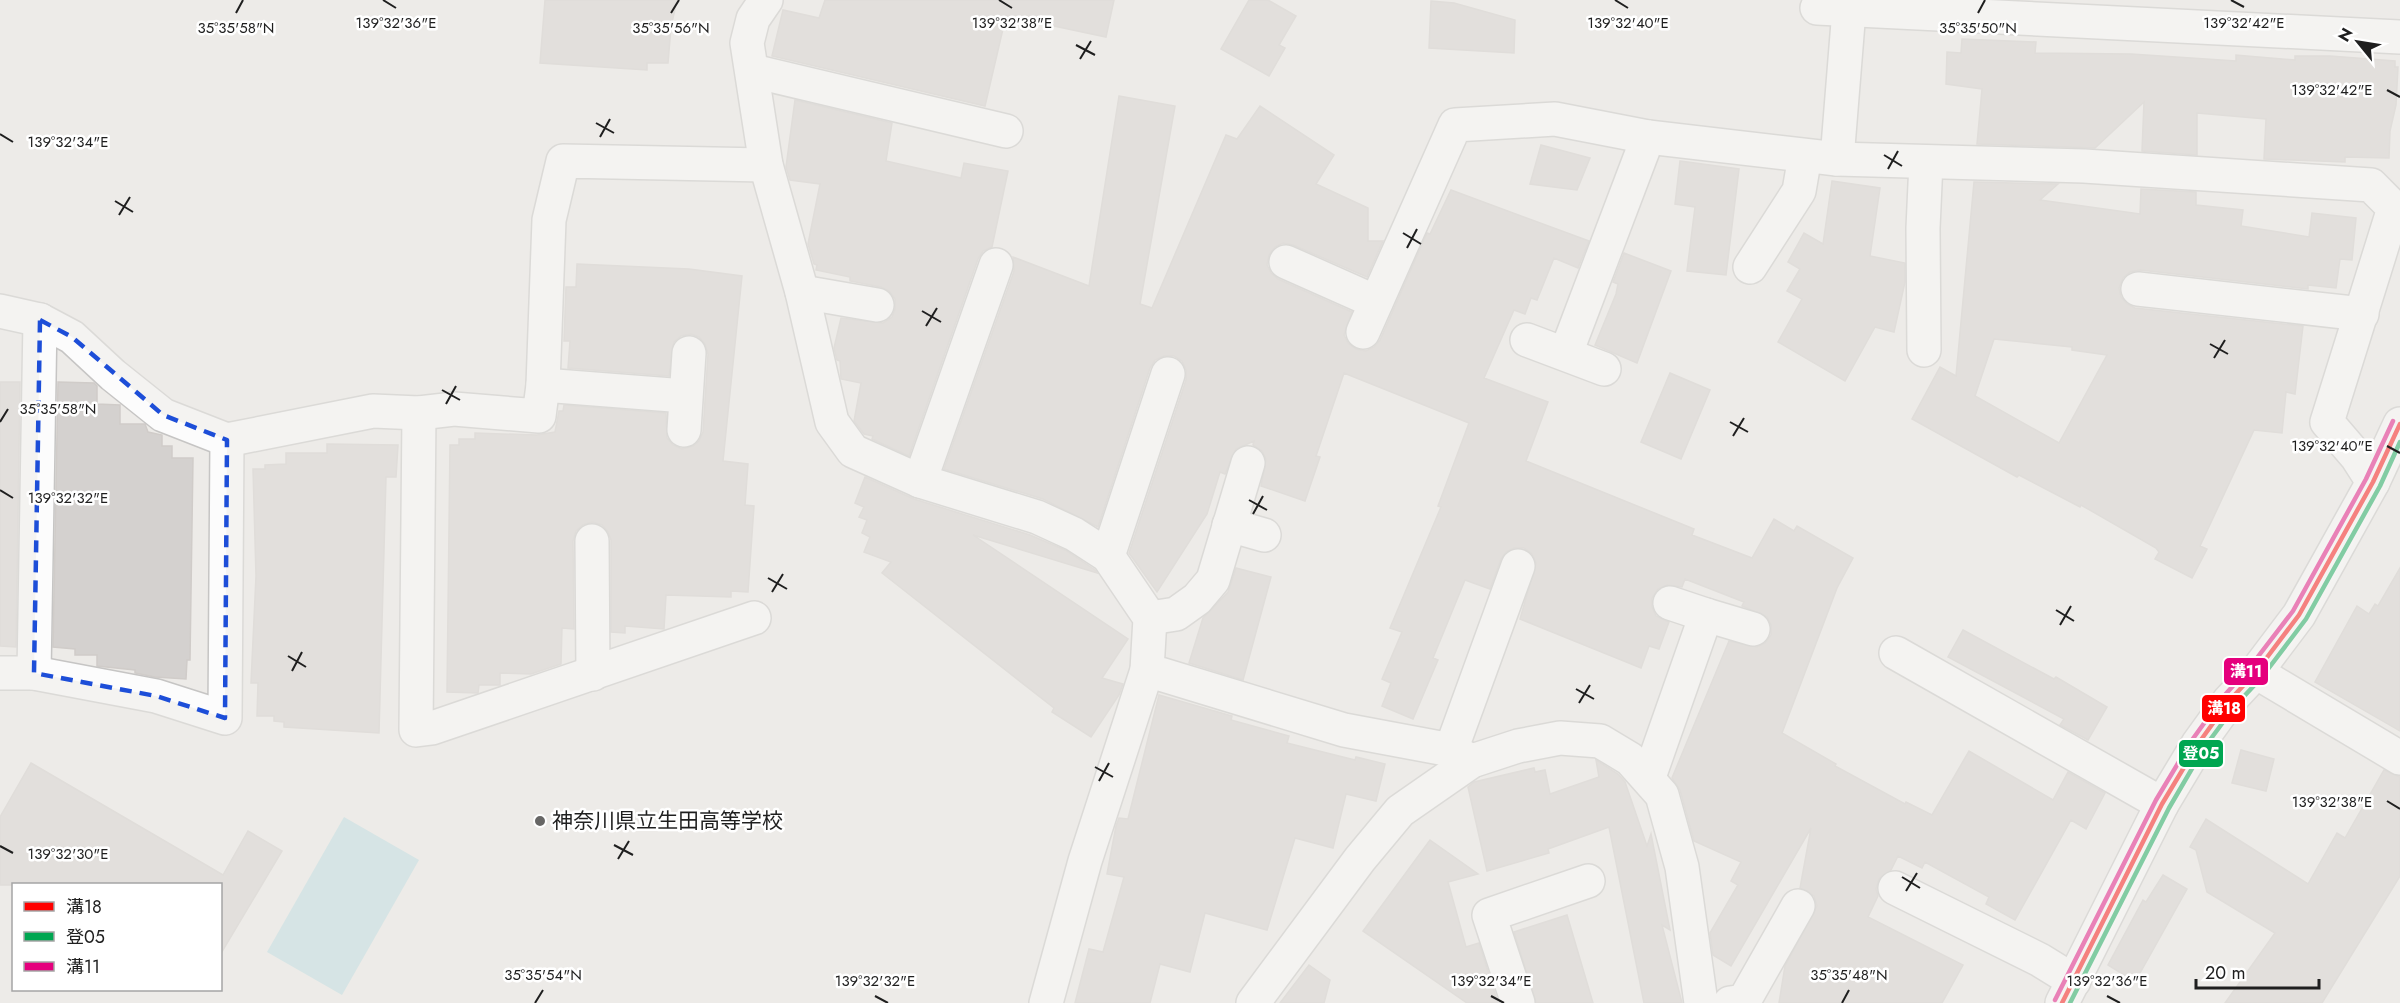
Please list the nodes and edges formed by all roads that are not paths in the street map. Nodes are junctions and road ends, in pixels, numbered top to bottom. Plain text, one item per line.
1 (766, 0) edge
2 (1817, 8) dead end
3 (1849, 10) junction
4 (2400, 37) edge
5 (753, 72) junction
6 (1006, 131) dead end
7 (1648, 137) junction
8 (1821, 157) junction
9 (1926, 162) junction
10 (766, 165) junction
11 (1286, 262) dead end
12 (996, 265) dead end
13 (1750, 267) dead end
14 (2138, 289) dead end
15 (802, 292) junction
16 (1376, 302) junction
17 (878, 305) dead end
18 (0, 311) edge
19 (2362, 314) junction
20 (40, 320) junction
21 (1363, 332) dead end
22 (1527, 340) dead end
23 (1924, 350) dead end
24 (689, 353) dead end
25 (1566, 353) junction
26 (1604, 369) dead end
27 (1168, 374) dead end
28 (543, 385) junction
29 (685, 396) junction
30 (419, 413) junction
31 (2400, 424) edge
32 (684, 430) dead end
33 (227, 440) junction
34 (1248, 463) dead end
35 (920, 481) junction
36 (2373, 482) junction
37 (1229, 525) junction
38 (1264, 535) dead end
39 (592, 541) dead end
40 (1108, 556) junction
41 (1518, 566) dead end
42 (1670, 603) dead end
43 (1706, 615) junction
44 (754, 618) dead end
45 (1150, 618) junction
46 (1753, 629) dead end
47 (1896, 652) dead end
48 (1147, 670) junction
49 (2256, 672) junction
50 (0, 673) edge
51 (34, 673) junction
52 (593, 674) junction
53 (1461, 756) junction
54 (2400, 758) edge
55 (1649, 777) junction
56 (2162, 804) junction
57 (1588, 881) dead end
58 (1895, 888) dead end
59 (1798, 906) dead end
60 (2068, 992) edge
61 (1046, 1003) edge
62 (1253, 1003) edge
63 (1518, 1003) edge
64 (1701, 1003) edge
65 (1730, 1003) edge

1 - 5 street
2 - 3 street
3 - 4 street
3 - 8 street
5 - 6 street
5 - 10 street
7 - 8 street
7 - 16 street
7 - 25 street
8 - 9 street
8 - 13 street
9 - 19 street
9 - 23 street
10 - 15 street
10 - 28 street
11 - 16 street
12 - 35 street
14 - 19 street
15 - 17 street
15 - 35 street
16 - 21 street
18 - 20 street
19 - 36 street
20 - 33 street
20 - 51 street
22 - 25 street
24 - 29 street
25 - 26 street
27 - 40 street
28 - 29 street
28 - 30 street
29 - 32 street
30 - 33 street
30 - 52 street
31 - 36 street
33 - 51 street
34 - 37 street
35 - 40 street
36 - 49 street
37 - 38 street
37 - 45 street
39 - 52 street
40 - 45 street
41 - 53 street
42 - 43 street
43 - 46 street
43 - 55 street
44 - 52 street
45 - 48 street
47 - 56 street
48 - 53 street
48 - 61 street
49 - 54 street
49 - 56 street
50 - 51 street
53 - 55 street
53 - 62 street
55 - 64 street
56 - 60 street
57 - 63 street
58 - 60 street
59 - 65 street

